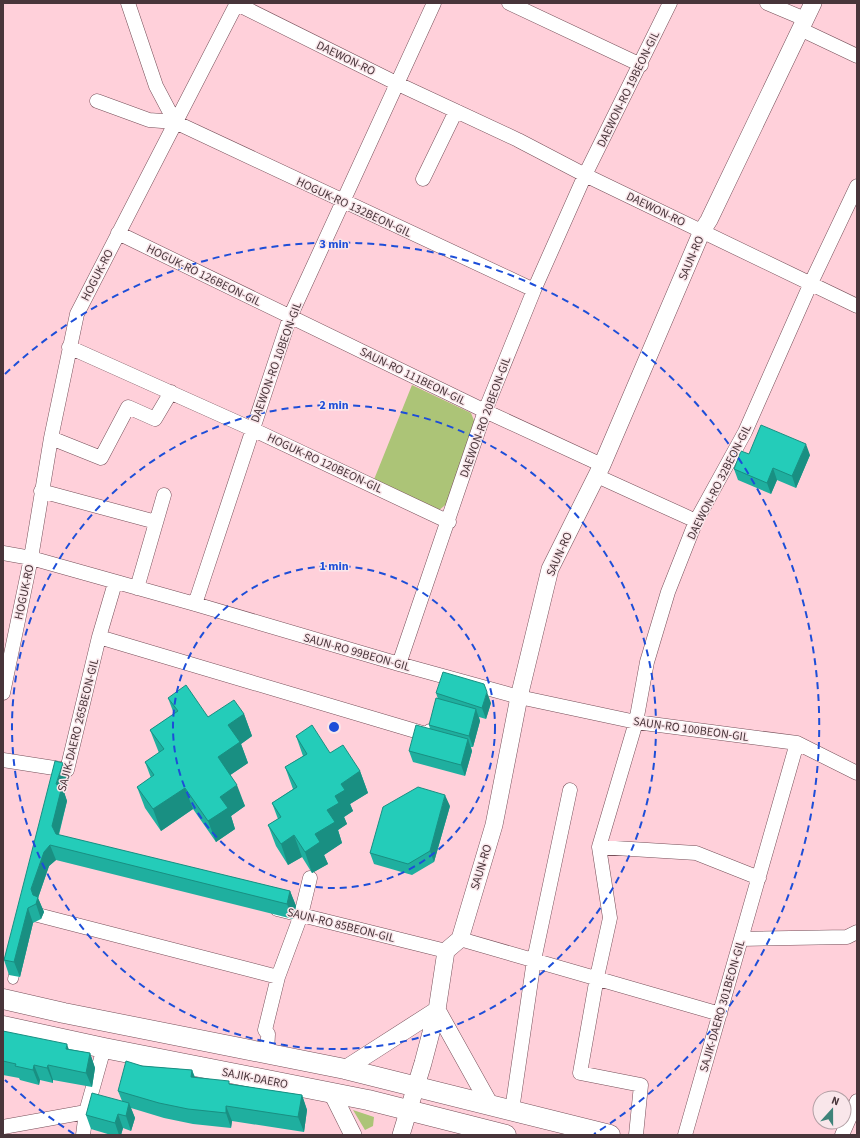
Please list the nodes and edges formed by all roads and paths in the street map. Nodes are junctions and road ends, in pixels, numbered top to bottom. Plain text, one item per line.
1 (128, 3) edge
2 (237, 3) edge
3 (434, 3) edge
4 (509, 3) edge
5 (670, 3) edge
6 (768, 3) edge
7 (813, 3) edge
8 (527, 7) edge
9 (803, 24) junction
10 (857, 56) edge
11 (641, 65) junction
12 (398, 84) junction
13 (97, 102) dead end
14 (456, 111) junction
15 (175, 122) junction
16 (585, 175) junction
17 (423, 179) dead end
18 (857, 186) edge
19 (343, 202) junction
20 (702, 231) junction
21 (118, 234) junction
22 (810, 284) junction
23 (534, 290) junction
24 (857, 306) edge
25 (290, 317) junction
26 (69, 347) junction
27 (171, 392) junction
28 (485, 411) junction
29 (252, 429) junction
30 (51, 438) junction
31 (599, 470) junction
32 (41, 491) junction
33 (164, 495) dead end
34 (696, 521) junction
35 (156, 522) junction
36 (449, 522) junction
37 (3, 553) edge
38 (31, 558) junction
39 (115, 583) junction
40 (137, 588) junction
41 (195, 604) junction
42 (99, 637) junction
43 (400, 664) junction
44 (446, 677) junction
45 (442, 692) edge
46 (3, 693) edge
47 (520, 697) junction
48 (433, 720) edge
49 (636, 722) junction
50 (797, 743) junction
51 (3, 760) edge
52 (857, 773) edge
53 (570, 790) dead end
54 (599, 847) junction
55 (310, 878) dead end
56 (759, 878) junction
57 (263, 905) edge
58 (30, 914) edge
59 (301, 915) junction
60 (857, 932) edge
61 (460, 939) junction
62 (741, 939) junction
63 (20, 951) edge
64 (446, 951) junction
65 (534, 960) junction
66 (278, 978) junction
67 (597, 978) junction
68 (13, 979) dead end
69 (3, 999) edge
70 (437, 1010) junction
71 (720, 1014) junction
72 (3, 1026) edge
73 (104, 1048) junction
74 (267, 1053) junction
75 (345, 1069) junction
76 (416, 1086) junction
77 (332, 1093) junction
78 (857, 1101) edge
79 (490, 1105) junction
80 (512, 1110) junction
81 (408, 1111) junction
82 (86, 1112) junction
83 (7, 1129) edge
84 (481, 1132) edge
85 (83, 1135) edge
86 (353, 1135) edge
87 (401, 1135) edge
88 (506, 1135) edge
89 (610, 1135) edge
90 (636, 1135) edge
91 (685, 1135) edge
92 (842, 1135) edge

1 - 15 street
2 - 12 street, DAEWON-RO
2 - 15 street, HOGUK-RO
3 - 12 street, DAEWON-RO 10BEON-GIL
4 - 8 street
5 - 11 street, DAEWON-RO 19BEON-GIL
6 - 9 street
7 - 9 street, SAUN-RO
8 - 11 street
9 - 10 street
9 - 20 street, SAUN-RO
11 - 16 street, DAEWON-RO 19BEON-GIL
12 - 14 street, DAEWON-RO
12 - 19 street, DAEWON-RO 10BEON-GIL
13 - 15 street
14 - 16 street, DAEWON-RO
14 - 17 street
15 - 19 street, HOGUK-RO 132BEON-GIL
15 - 21 street, HOGUK-RO
16 - 20 street, DAEWON-RO
16 - 23 street, DAEWON-RO 20BEON-GIL
18 - 22 street, DAEWON-RO 32BEON-GIL
19 - 23 street, HOGUK-RO 132BEON-GIL
19 - 25 street, DAEWON-RO 10BEON-GIL
20 - 22 street, DAEWON-RO
20 - 31 street, SAUN-RO
21 - 25 street, HOGUK-RO 126BEON-GIL
21 - 26 street, HOGUK-RO
22 - 24 street, DAEWON-RO
22 - 34 street, DAEWON-RO 32BEON-GIL
23 - 28 street, DAEWON-RO 20BEON-GIL
25 - 28 street, SAUN-RO 111BEON-GIL
25 - 29 street, DAEWON-RO 10BEON-GIL
26 - 27 street, HOGUK-RO 120BEON-GIL
26 - 30 street, HOGUK-RO
27 - 29 street, HOGUK-RO 120BEON-GIL
27 - 30 street
28 - 31 street, SAUN-RO 111BEON-GIL
28 - 36 street, DAEWON-RO 20BEON-GIL
29 - 36 street, HOGUK-RO 120BEON-GIL
29 - 41 street, DAEWON-RO 10BEON-GIL
30 - 32 street, HOGUK-RO
31 - 34 street, SAUN-RO 111BEON-GIL
31 - 47 street, SAUN-RO
32 - 35 street
32 - 38 street, HOGUK-RO
33 - 35 street
34 - 49 street, DAEWON-RO 32BEON-GIL
35 - 40 street
36 - 43 street, DAEWON-RO 20BEON-GIL
37 - 38 street, SAUN-RO 99BEON-GIL
38 - 39 street, SAUN-RO 99BEON-GIL
38 - 46 street, HOGUK-RO
39 - 40 street, SAUN-RO 99BEON-GIL
39 - 42 street, SAJIK-DAERO 265BEON-GIL
40 - 41 street, SAUN-RO 99BEON-GIL
41 - 43 street, SAUN-RO 99BEON-GIL
42 - 48 street
42 - 51 street, SAJIK-DAERO 265BEON-GIL
43 - 44 street, SAUN-RO 99BEON-GIL
44 - 45 street
44 - 47 street, SAUN-RO 99BEON-GIL
47 - 49 street, SAUN-RO 100BEON-GIL
47 - 61 street, SAUN-RO
49 - 50 street, SAUN-RO 100BEON-GIL
49 - 54 street, DAEWON-RO 32BEON-GIL
50 - 52 street, SAUN-RO 100BEON-GIL
50 - 56 street, SAJIK-DAERO 301BEON-GIL
53 - 65 street
54 - 56 street
54 - 67 street, DAEWON-RO 32BEON-GIL
55 - 59 street
56 - 62 street, SAJIK-DAERO 301BEON-GIL
57 - 59 street, SAUN-RO 85BEON-GIL
58 - 66 street
59 - 64 street, SAUN-RO 85BEON-GIL
59 - 66 street
60 - 62 street
61 - 64 street
61 - 65 street
62 - 71 street, SAJIK-DAERO 301BEON-GIL
63 - 68 street
64 - 70 street
65 - 67 street
65 - 80 street
66 - 74 street
67 - 71 street
67 - 90 street, DAEWON-RO 32BEON-GIL
69 - 74 main road
70 - 75 street
70 - 76 street
70 - 79 street
71 - 91 street, SAJIK-DAERO 301BEON-GIL
72 - 73 main road, SAJIK-DAERO
73 - 77 main road, SAJIK-DAERO
73 - 82 street
74 - 75 main road
75 - 76 main road
76 - 79 main road
76 - 81 street
77 - 81 main road, SAJIK-DAERO
77 - 86 street
78 - 92 street
79 - 80 main road
80 - 89 main road
81 - 84 main road, SAJIK-DAERO
81 - 87 street
82 - 83 street
82 - 85 street
84 - 88 main road, SAJIK-DAERO

